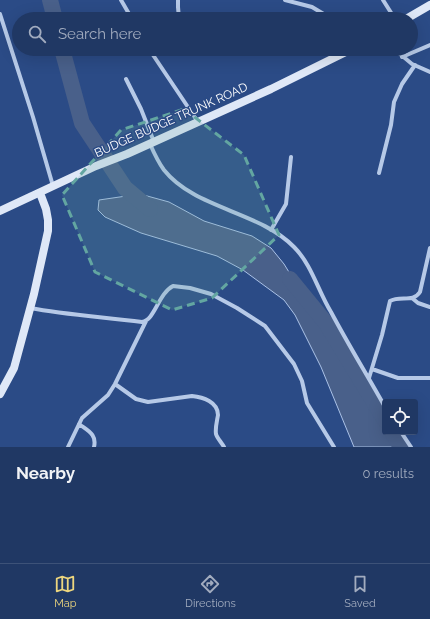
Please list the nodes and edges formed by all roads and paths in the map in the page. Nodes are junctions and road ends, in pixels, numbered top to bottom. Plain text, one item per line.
1 (121, 0) edge
2 (178, 0) edge
3 (285, 0) edge
4 (383, 0) edge
5 (430, 6) edge
6 (128, 12) edge
7 (178, 12) edge
8 (320, 12) edge
9 (391, 12) edge
10 (418, 12) edge
11 (0, 14) edge
12 (1, 20) edge
13 (430, 45) edge
14 (418, 50) edge
15 (12, 53) edge
16 (13, 56) edge
17 (154, 56) edge
18 (338, 56) edge
19 (402, 56) edge
20 (415, 65) junction
21 (430, 72) edge
22 (126, 79) dead end
23 (198, 122) junction
24 (151, 143) junction
25 (291, 157) dead end
26 (379, 173) dead end
27 (53, 186) junction
28 (40, 193) junction
29 (0, 211) edge
30 (271, 230) junction
31 (430, 248) edge
32 (412, 298) junction
33 (430, 307) edge
34 (30, 308) junction
35 (146, 321) junction
36 (372, 369) junction
37 (369, 378) junction
38 (430, 378) edge
39 (115, 384) junction
40 (0, 394) edge
41 (382, 402) edge
42 (78, 424) junction
43 (403, 435) edge
44 (68, 447) edge
45 (94, 447) edge
46 (224, 447) edge
47 (334, 447) edge
48 (411, 447) edge

1 - 6 street
2 - 7 street
3 - 8 street
4 - 9 street
5 - 10 main road
11 - 12 street
12 - 15 street
13 - 14 street
16 - 27 street
17 - 23 street
18 - 23 main road, BUDGE BUDGE TRUNK ROAD
19 - 20 street
20 - 21 street
20 - 26 street
22 - 24 street
23 - 24 main road, BUDGE BUDGE TRUNK ROAD
24 - 27 main road, BUDGE BUDGE TRUNK ROAD
24 - 30 street
25 - 30 street
27 - 28 main road, BUDGE BUDGE TRUNK ROAD
28 - 29 main road, BUDGE BUDGE TRUNK ROAD
28 - 34 main road
30 - 37 street
31 - 32 street
32 - 33 street
32 - 36 street
34 - 35 street
34 - 40 main road
35 - 39 street
35 - 47 street
36 - 37 street
36 - 38 street
37 - 41 street
39 - 42 street
39 - 46 street
42 - 44 street
42 - 45 street
43 - 48 street

